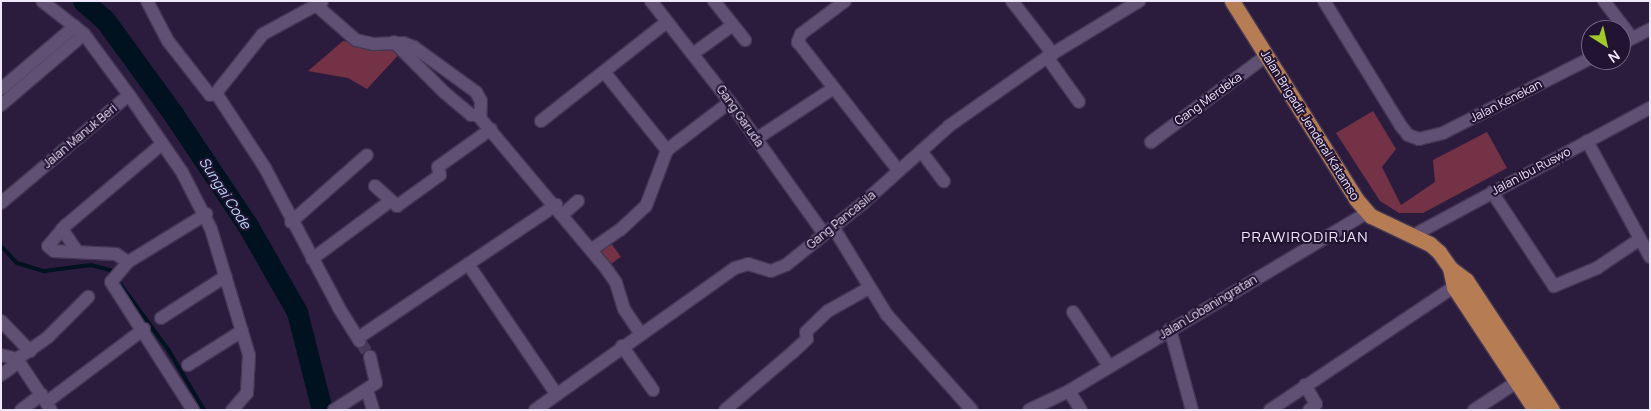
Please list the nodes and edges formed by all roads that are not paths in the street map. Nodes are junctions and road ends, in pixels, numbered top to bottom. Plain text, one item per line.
1 (42, 1) edge
2 (148, 1) edge
3 (651, 1) edge
4 (714, 1) edge
5 (846, 1) edge
6 (1012, 1) edge
7 (1139, 1) edge
8 (1232, 1) edge
9 (1324, 1) edge
10 (1604, 1) edge
11 (319, 4) edge
12 (1615, 20) edge
13 (667, 22) junction
14 (733, 25) junction
15 (1650, 29) edge
16 (79, 30) junction
17 (1631, 39) edge
18 (745, 40) dead end
19 (394, 42) junction
20 (694, 53) junction
21 (1050, 56) junction
22 (1266, 56) junction
23 (1581, 63) edge
24 (32, 71) junction
25 (605, 73) junction
26 (834, 88) junction
27 (1, 89) edge
28 (216, 93) junction
29 (129, 96) junction
30 (730, 102) junction
31 (1079, 102) dead end
32 (1, 105) edge
33 (1650, 108) edge
34 (479, 115) junction
35 (541, 121) dead end
36 (491, 129) junction
37 (756, 139) junction
38 (1587, 141) junction
39 (1151, 142) dead end
40 (162, 144) junction
41 (667, 150) junction
42 (921, 151) junction
43 (368, 155) dead end
44 (898, 170) junction
45 (944, 180) dead end
46 (375, 186) dead end
47 (1492, 192) junction
48 (578, 201) dead end
49 (389, 202) junction
50 (1, 203) edge
51 (560, 209) junction
52 (1368, 213) junction
53 (206, 214) junction
54 (292, 222) junction
55 (62, 229) junction
56 (828, 231) junction
57 (1412, 236) junction
58 (1640, 239) junction
59 (591, 250) junction
60 (77, 251) junction
61 (1650, 257) edge
62 (312, 259) junction
63 (128, 262) junction
64 (468, 264) junction
65 (1450, 268) junction
66 (226, 276) junction
67 (869, 288) junction
68 (1454, 288) junction
69 (88, 296) dead end
70 (1074, 312) dead end
71 (161, 318) dead end
72 (1, 321) edge
73 (144, 329) junction
74 (1170, 329) junction
75 (242, 331) junction
76 (641, 334) junction
77 (622, 346) junction
78 (30, 351) junction
79 (1, 354) edge
80 (370, 356) tunnel mouth
81 (18, 361) junction
82 (188, 365) dead end
83 (1109, 366) junction
84 (1, 375) edge
85 (1516, 382) junction
86 (1305, 385) junction
87 (653, 390) dead end
88 (364, 391) junction
89 (1069, 391) junction
90 (557, 395) junction
91 (47, 402) edge
92 (246, 405) edge
93 (21, 410) edge
94 (193, 410) edge
95 (232, 410) edge
96 (334, 410) edge
97 (373, 410) edge
98 (535, 410) edge
99 (725, 410) edge
100 (972, 410) edge
101 (1030, 410) edge
102 (1081, 410) edge
103 (1192, 410) edge
104 (1270, 410) edge
105 (1309, 410) edge
106 (1474, 410) edge
107 (1535, 410) edge
108 (1552, 410) edge

1 - 16 street, Jalan Manuk Beri
2 - 28 street
3 - 13 street, Gang Garuda
4 - 14 street
5 - 26 street
6 - 21 street
7 - 21 street, Gang Pancasila
8 - 22 main road, Jalan Brigadir Jenderal Katamso
9 - 23 street, Jalan Kenekan
10 - 12 street
11 - 19 street
11 - 28 street
13 - 20 street, Gang Garuda
13 - 25 street
14 - 18 street
14 - 20 street
15 - 17 street
16 - 24 street
16 - 29 street, Jalan Manuk Beri
19 - 34 street
19 - 34 street
20 - 30 street, Gang Garuda
21 - 31 street
21 - 42 street, Gang Pancasila
22 - 39 street, Gang Merdeka
22 - 52 main road, Jalan Brigadir Jenderal Katamso
24 - 27 street
24 - 32 street
25 - 35 street
25 - 41 street
26 - 37 street
26 - 44 street
28 - 54 street
29 - 40 street
29 - 50 street, Jalan Manuk Beri
30 - 37 street, Gang Garuda
30 - 41 street
33 - 38 street, Jalan Ibu Ruswo
34 - 36 street
36 - 49 street
36 - 51 street
37 - 56 street, Gang Garuda
38 - 47 street, Jalan Ibu Ruswo
38 - 58 street
40 - 53 street
40 - 55 street
41 - 59 street
42 - 44 street, Gang Pancasila
42 - 45 street
43 - 54 street
44 - 56 street, Gang Pancasila
46 - 49 street
47 - 57 street, Jalan Ibu Ruswo
47 - 58 street
48 - 51 street
49 - 62 street
51 - 59 street
51 - 64 street
52 - 57 main road, Jalan Brigadir Jenderal Katamso
52 - 74 street, Jalan Lobaningratan
53 - 63 street
53 - 66 street
54 - 62 street
55 - 60 street
55 - 60 street
56 - 67 street, Gang Garuda
56 - 76 street, Gang Pancasila
57 - 65 main road, Jalan Brigadir Jenderal Katamso
58 - 61 street
59 - 76 street
60 - 63 street
62 - 64 street
63 - 73 street
64 - 90 street
65 - 68 main road, Jalan Brigadir Jenderal Katamso
65 - 108 main road, Jalan Brigadir Jenderal Katamso
66 - 71 street
66 - 75 street
67 - 99 street
67 - 100 street, Gang Garuda
68 - 85 main road, Jalan Brigadir Jenderal Katamso
68 - 86 street
69 - 78 street
70 - 83 street
72 - 78 street
73 - 91 street
73 - 94 street
74 - 83 street, Jalan Lobaningratan
74 - 103 street
75 - 82 street
75 - 92 street
76 - 77 street, Gang Pancasila
77 - 87 street
77 - 90 street, Gang Pancasila
78 - 81 street
79 - 81 street
80 - 88 street
81 - 84 street
81 - 91 street
83 - 89 street, Jalan Lobaningratan
85 - 106 street
85 - 107 main road, Jalan Brigadir Jenderal Katamso
86 - 104 street
86 - 105 street
88 - 96 street
88 - 97 street
89 - 101 street, Jalan Lobaningratan
89 - 102 street
90 - 98 street, Gang Pancasila
91 - 93 street
92 - 95 street

